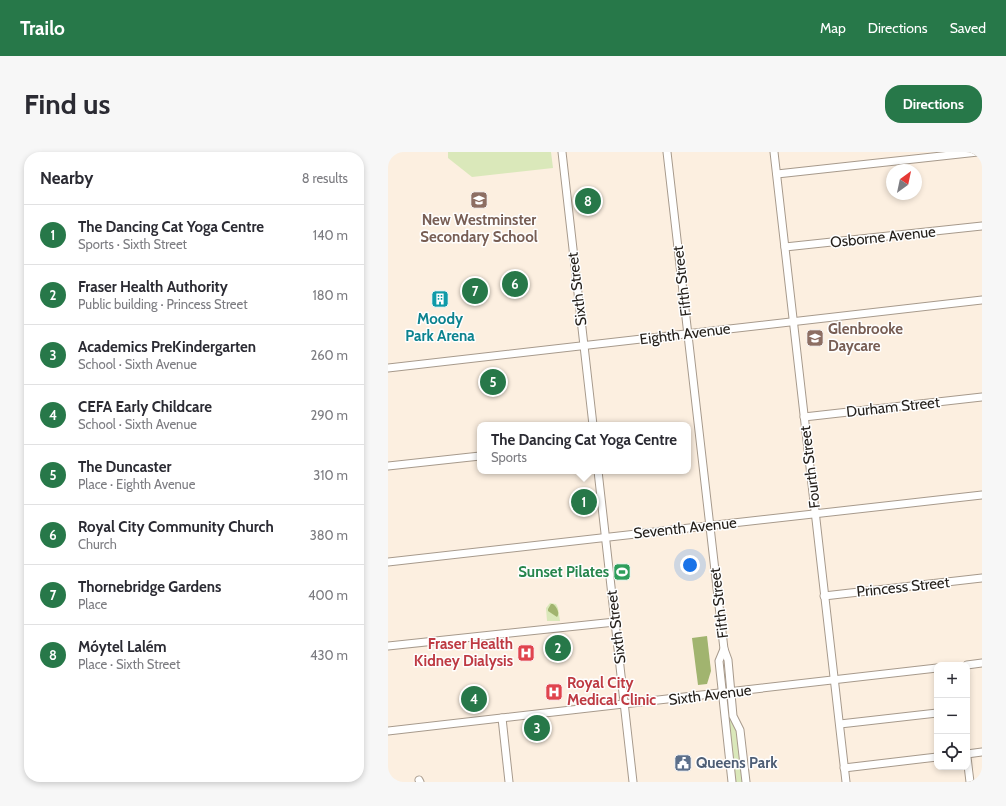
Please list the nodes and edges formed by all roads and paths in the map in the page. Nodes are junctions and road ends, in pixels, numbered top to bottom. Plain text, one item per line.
1 (562, 152) edge
2 (667, 152) edge
3 (774, 152) edge
4 (978, 152) edge
5 (776, 174) junction
6 (982, 226) edge
7 (785, 247) junction
8 (982, 300) edge
9 (793, 322) junction
10 (688, 333) junction
11 (584, 345) junction
12 (388, 368) edge
13 (982, 397) edge
14 (804, 417) junction
15 (593, 422) edge
16 (477, 456) edge
17 (388, 466) edge
18 (598, 474) edge
19 (982, 495) edge
20 (815, 514) junction
21 (710, 526) junction
22 (605, 537) junction
23 (388, 562) edge
24 (982, 578) edge
25 (824, 596) junction
26 (615, 622) junction
27 (388, 646) edge
28 (724, 649) junction
29 (982, 663) edge
30 (970, 665) edge
31 (934, 668) edge
32 (834, 680) junction
33 (731, 692) junction
34 (722, 694) junction
35 (624, 704) junction
36 (934, 713) edge
37 (502, 718) junction
38 (840, 724) junction
39 (388, 731) edge
40 (982, 752) edge
41 (970, 754) edge
42 (934, 757) edge
43 (844, 768) junction
44 (969, 770) edge
45 (509, 782) edge
46 (633, 782) edge
47 (732, 782) edge
48 (746, 782) edge
49 (846, 782) edge
50 (970, 782) edge

1 - 11 street, Sixth Street
2 - 10 street, Fifth Street
3 - 5 street, Fourth Street
4 - 5 street
5 - 7 street, Fourth Street
6 - 7 street, Osborne Avenue
7 - 9 street, Fourth Street
8 - 9 street, Eighth Avenue
9 - 10 street, Eighth Avenue
9 - 14 street, Fourth Street
10 - 11 street, Eighth Avenue
10 - 21 street, Fifth Street
11 - 12 street, Eighth Avenue
11 - 15 street, Sixth Street
13 - 14 street, Durham Street
14 - 20 street, Fourth Street
16 - 17 street
18 - 22 street, Sixth Street
19 - 20 street, Seventh Avenue
20 - 21 street, Seventh Avenue
20 - 25 street, Fourth Street
21 - 22 street, Seventh Avenue
21 - 28 street, Fifth Street
22 - 23 street, Seventh Avenue
22 - 26 street, Sixth Street
24 - 25 street, Princess Street
25 - 32 street, Fourth Street
26 - 27 street
26 - 35 street, Sixth Street
28 - 33 street, Fifth Street
28 - 34 street, Fifth Street
29 - 30 street
31 - 32 street, Sixth Avenue
32 - 33 street, Sixth Avenue
32 - 38 street, Fourth Street
33 - 34 street, Sixth Avenue
33 - 48 street, Fifth Street
34 - 35 street, Sixth Avenue
34 - 47 street, Fifth Street
35 - 37 street, Sixth Avenue
35 - 46 street, Sixth Street
36 - 38 street
37 - 39 street, Sixth Avenue
37 - 45 street
38 - 43 street, Fourth Street
40 - 41 street
42 - 43 street
43 - 49 street, Fourth Street
44 - 50 street

